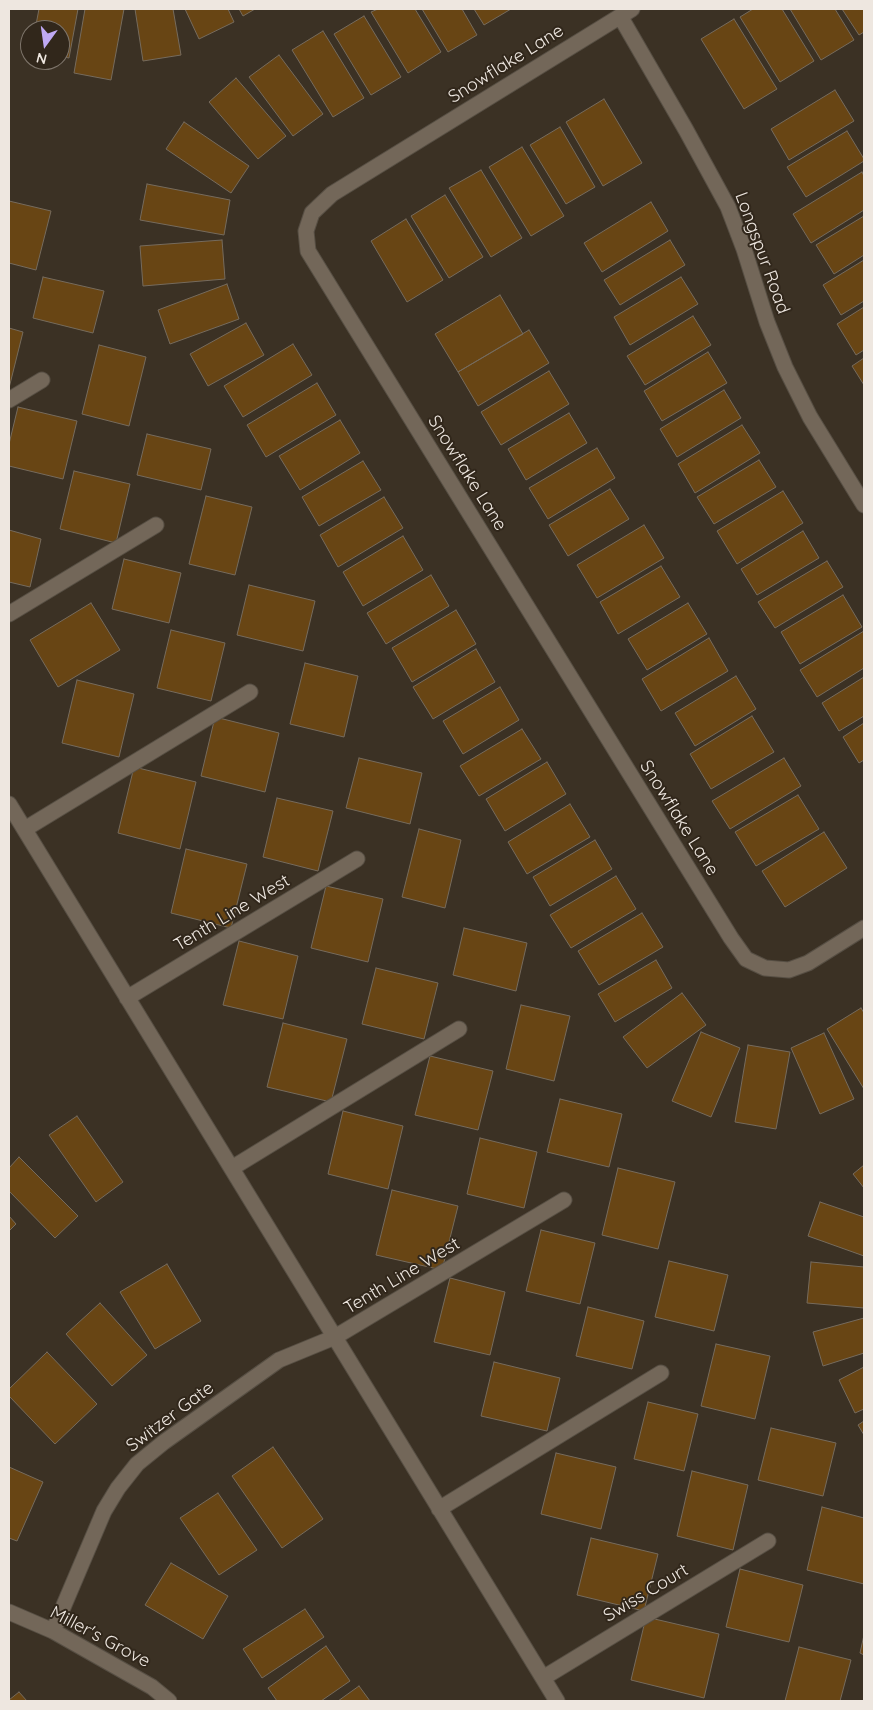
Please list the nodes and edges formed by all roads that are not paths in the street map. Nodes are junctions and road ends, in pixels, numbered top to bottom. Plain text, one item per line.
1 (626, 12) edge
2 (42, 380) dead end
3 (9, 400) edge
4 (864, 506) edge
5 (156, 525) dead end
6 (9, 614) edge
7 (250, 692) dead end
8 (9, 804) edge
9 (24, 830) junction
10 (357, 859) dead end
11 (864, 928) edge
12 (127, 998) junction
13 (459, 1029) dead end
14 (232, 1168) junction
15 (564, 1200) dead end
16 (336, 1337) junction
17 (661, 1373) dead end
18 (439, 1509) junction
19 (768, 1541) dead end
20 (9, 1612) edge
21 (53, 1631) junction
22 (543, 1678) junction
23 (169, 1701) edge
24 (557, 1701) edge

1 - 4 street, Longspur Road
1 - 11 street, Snowflake Lane
2 - 3 street
5 - 6 street
7 - 9 street
8 - 9 street, Tenth Line West
9 - 12 street, Tenth Line West
10 - 12 street, Tenth Line West
12 - 14 street, Tenth Line West
13 - 14 street
14 - 16 street, Tenth Line West
15 - 16 street, Tenth Line West
16 - 18 street, Tenth Line West
16 - 21 street, Switzer Gate
17 - 18 street
18 - 22 street, Tenth Line West
19 - 22 street, Swiss Court
20 - 21 street, Miller's Grove
21 - 23 street, Miller's Grove
22 - 24 street, Tenth Line West

